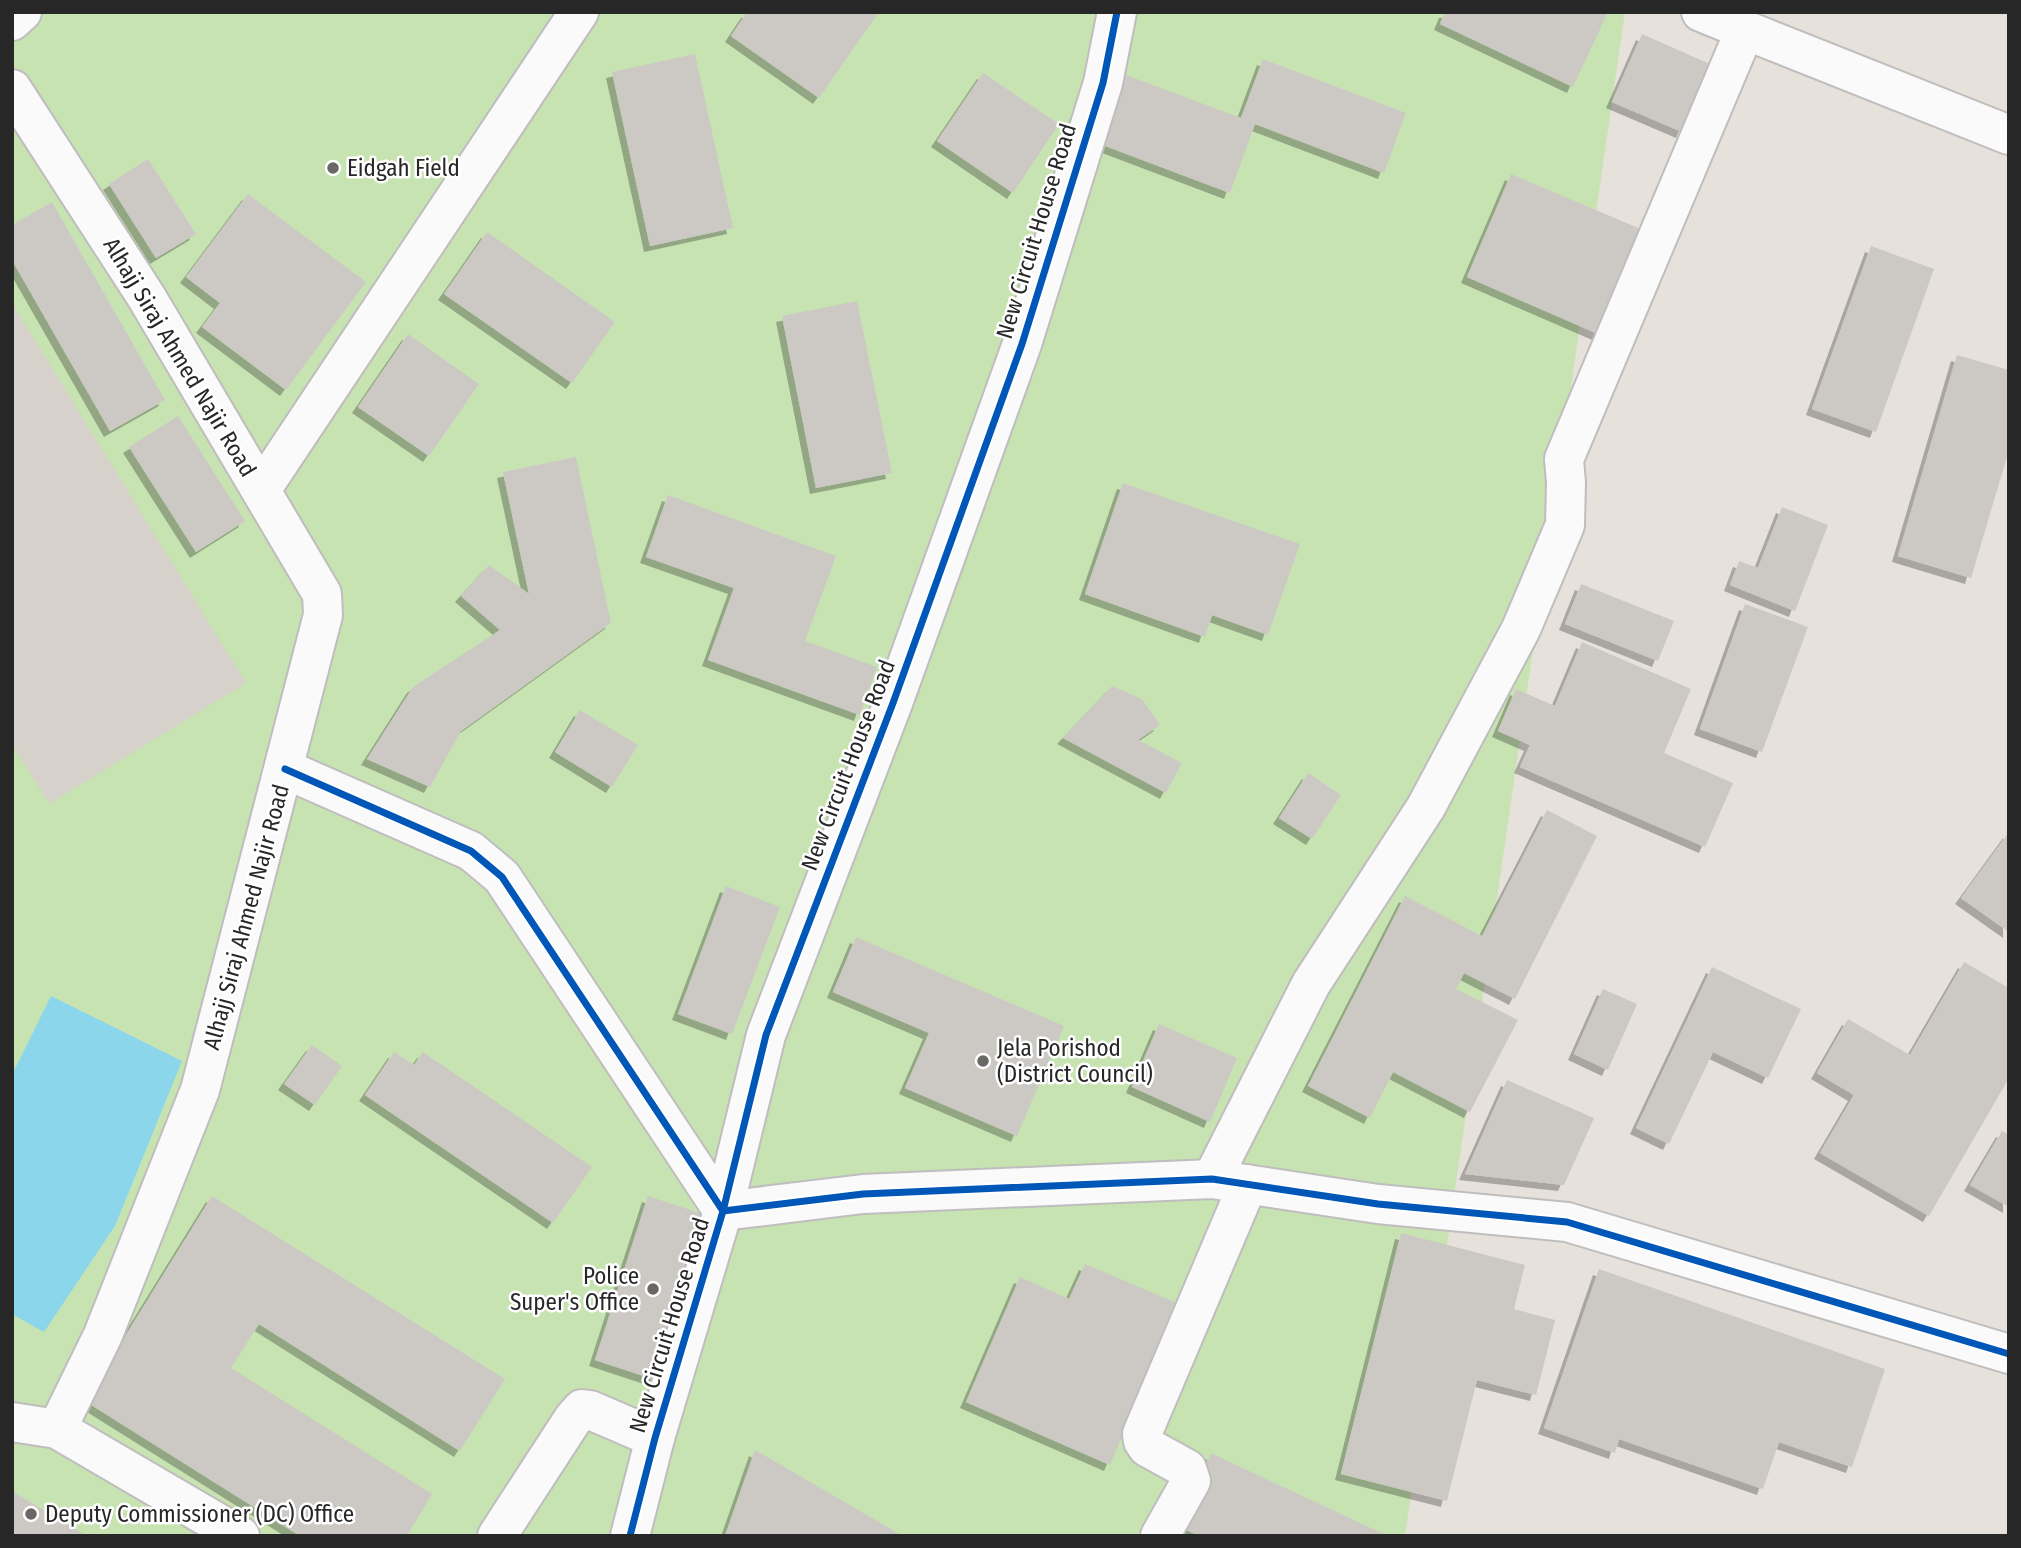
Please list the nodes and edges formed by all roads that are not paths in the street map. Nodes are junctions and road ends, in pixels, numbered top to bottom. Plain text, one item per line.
1 (22, 12) edge
2 (579, 12) edge
3 (1117, 12) edge
4 (1702, 12) edge
5 (12, 21) edge
6 (1745, 30) junction
7 (12, 89) edge
8 (2009, 135) edge
9 (261, 490) junction
10 (285, 769) junction
11 (1230, 1181) junction
12 (723, 1211) junction
13 (2009, 1354) edge
14 (12, 1422) edge
15 (57, 1429) junction
16 (654, 1438) junction
17 (240, 1536) edge
18 (497, 1536) edge
19 (630, 1536) edge
20 (1160, 1536) edge

1 - 5 street
2 - 9 street
3 - 12 street, New Circuit House Road
4 - 6 street
6 - 8 street
6 - 11 street
7 - 9 street, Alhajj Siraj Ahmed Najir Road
9 - 10 street, Alhajj Siraj Ahmed Najir Road
10 - 12 street
10 - 15 street, Alhajj Siraj Ahmed Najir Road
11 - 12 street
11 - 13 street
11 - 20 street
12 - 16 street, New Circuit House Road
14 - 15 street
15 - 17 street
16 - 18 street
16 - 19 street, New Circuit House Road

